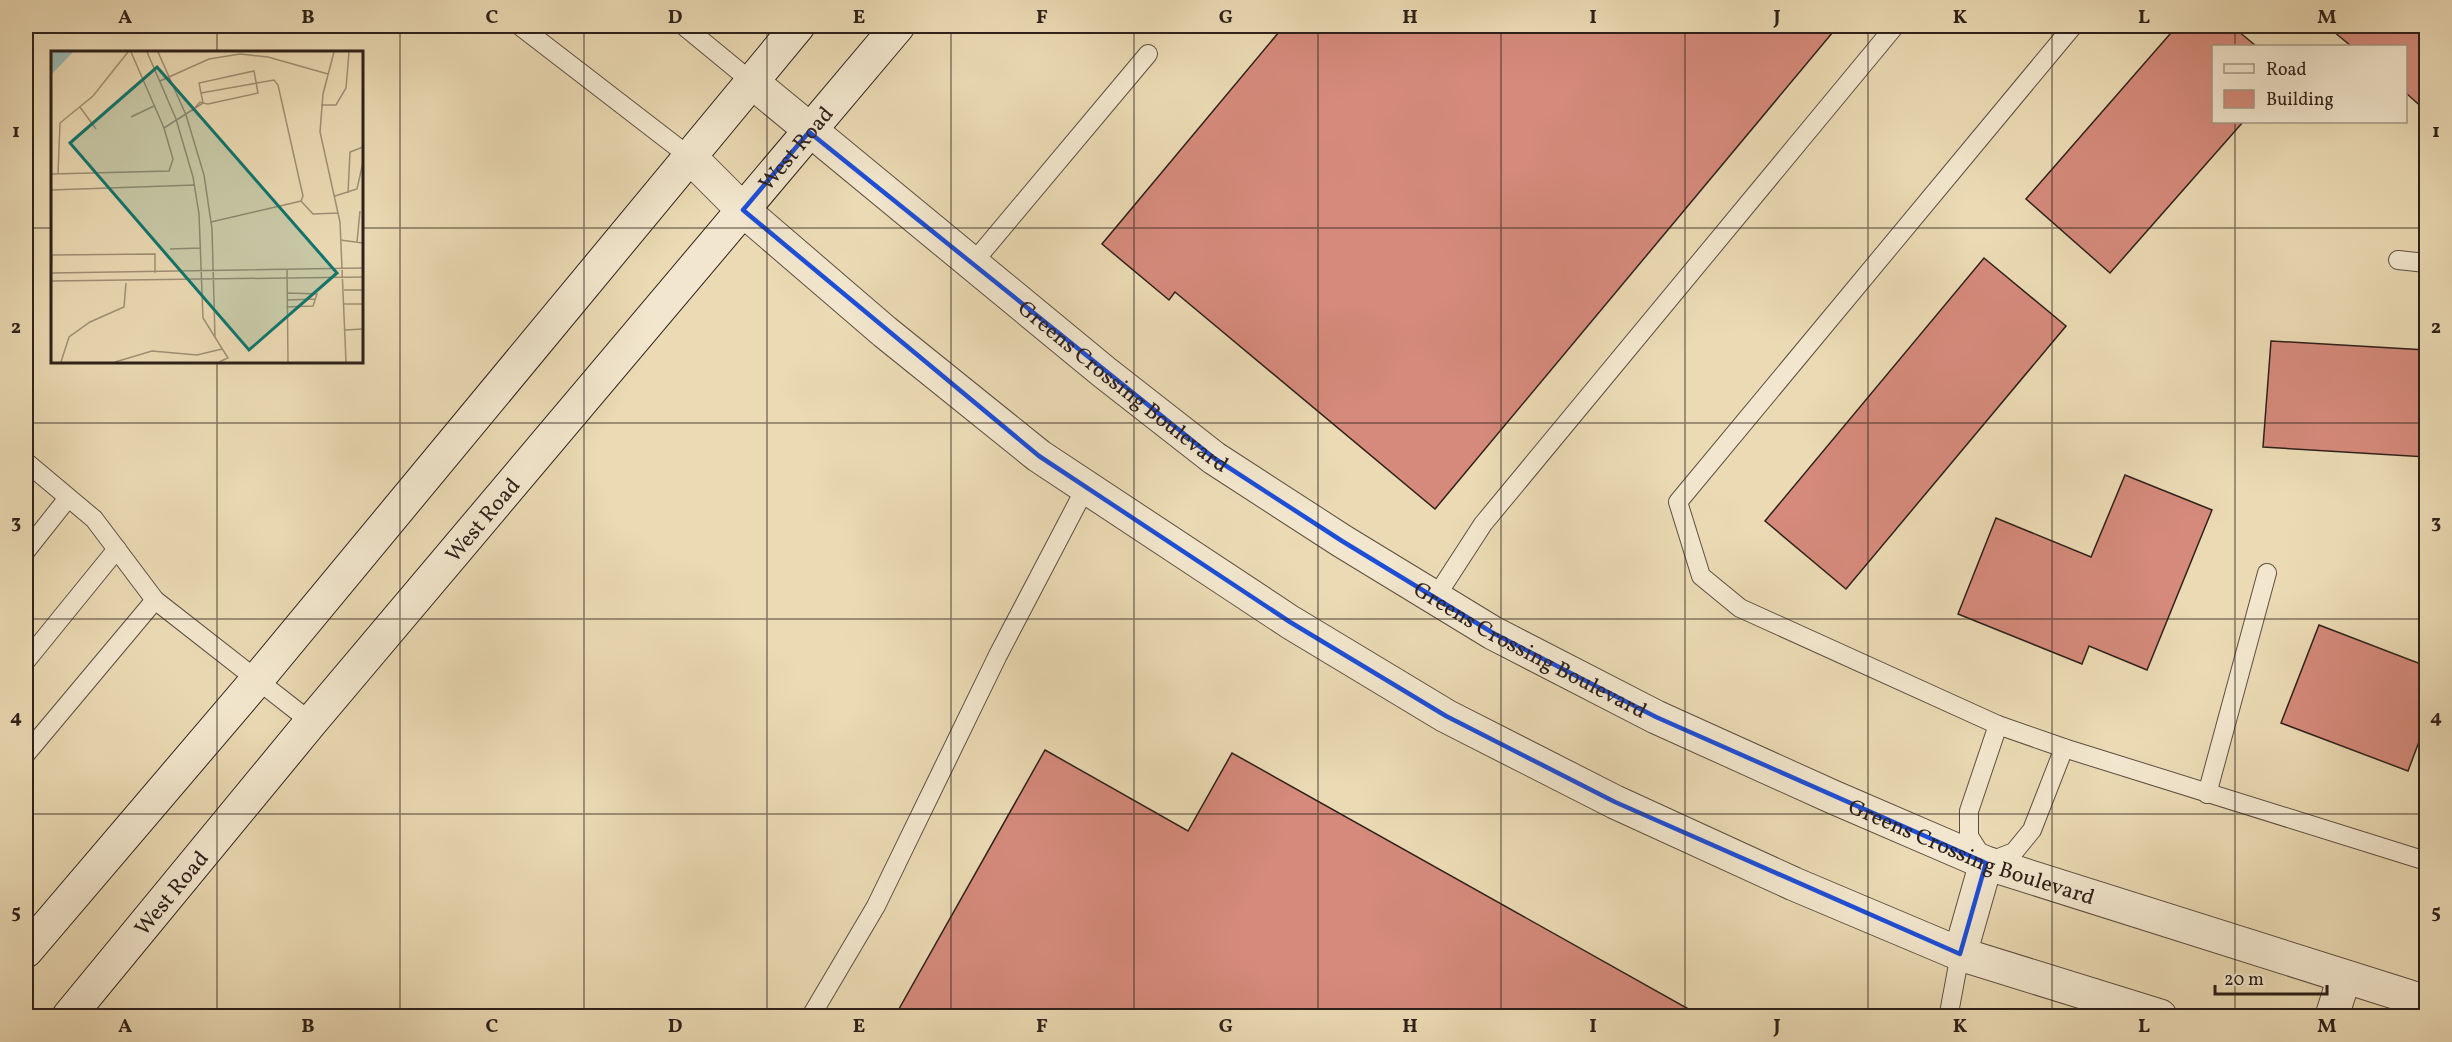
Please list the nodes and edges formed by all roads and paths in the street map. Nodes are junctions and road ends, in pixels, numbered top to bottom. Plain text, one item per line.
1 (520, 26) edge
2 (684, 26) edge
3 (798, 26) edge
4 (898, 26) edge
5 (1895, 26) edge
6 (2073, 26) edge
7 (1148, 54) dead end
8 (752, 82) junction
9 (809, 132) junction
10 (690, 157) junction
11 (743, 210) junction
12 (2398, 260) dead end
13 (2427, 263) edge
14 (972, 264) junction
15 (26, 462) edge
16 (1086, 487) junction
17 (68, 498) junction
18 (117, 549) junction
19 (26, 551) edge
20 (2267, 573) dead end
21 (1435, 598) junction
22 (154, 600) junction
23 (26, 661) edge
24 (256, 681) junction
25 (311, 722) junction
26 (1998, 725) junction
27 (2064, 748) junction
28 (26, 754) edge
29 (2207, 794) junction
30 (2427, 861) edge
31 (1986, 863) junction
32 (26, 951) edge
33 (1960, 954) junction
34 (2344, 978) junction
35 (2427, 1002) edge
36 (1949, 1015) edge
37 (69, 1017) edge
38 (812, 1017) edge
39 (2160, 1017) edge
40 (2332, 1017) edge

1 - 10 lane
2 - 8 lane
3 - 8 street
4 - 9 street, West Road
5 - 21 lane
6 - 26 lane
7 - 14 lane
8 - 9 street, Greens Crossing Boulevard
8 - 10 street
9 - 11 street, West Road
9 - 14 street, Greens Crossing Boulevard
10 - 11 street
10 - 24 street
11 - 16 street
11 - 25 street, West Road
12 - 13 lane
14 - 21 street, Greens Crossing Boulevard
15 - 17 lane
16 - 33 street
16 - 38 lane
17 - 18 lane
17 - 19 lane
18 - 22 lane
18 - 23 lane
20 - 29 lane
21 - 31 street, Greens Crossing Boulevard
22 - 24 lane
22 - 28 lane
24 - 25 lane
24 - 32 street
25 - 37 street, West Road
26 - 27 lane
26 - 31 lane
27 - 29 lane
27 - 31 lane
29 - 30 lane
31 - 33 street
31 - 34 street, Greens Crossing Boulevard
33 - 36 lane
33 - 39 street
34 - 35 street, Greens Crossing Boulevard
34 - 40 street

